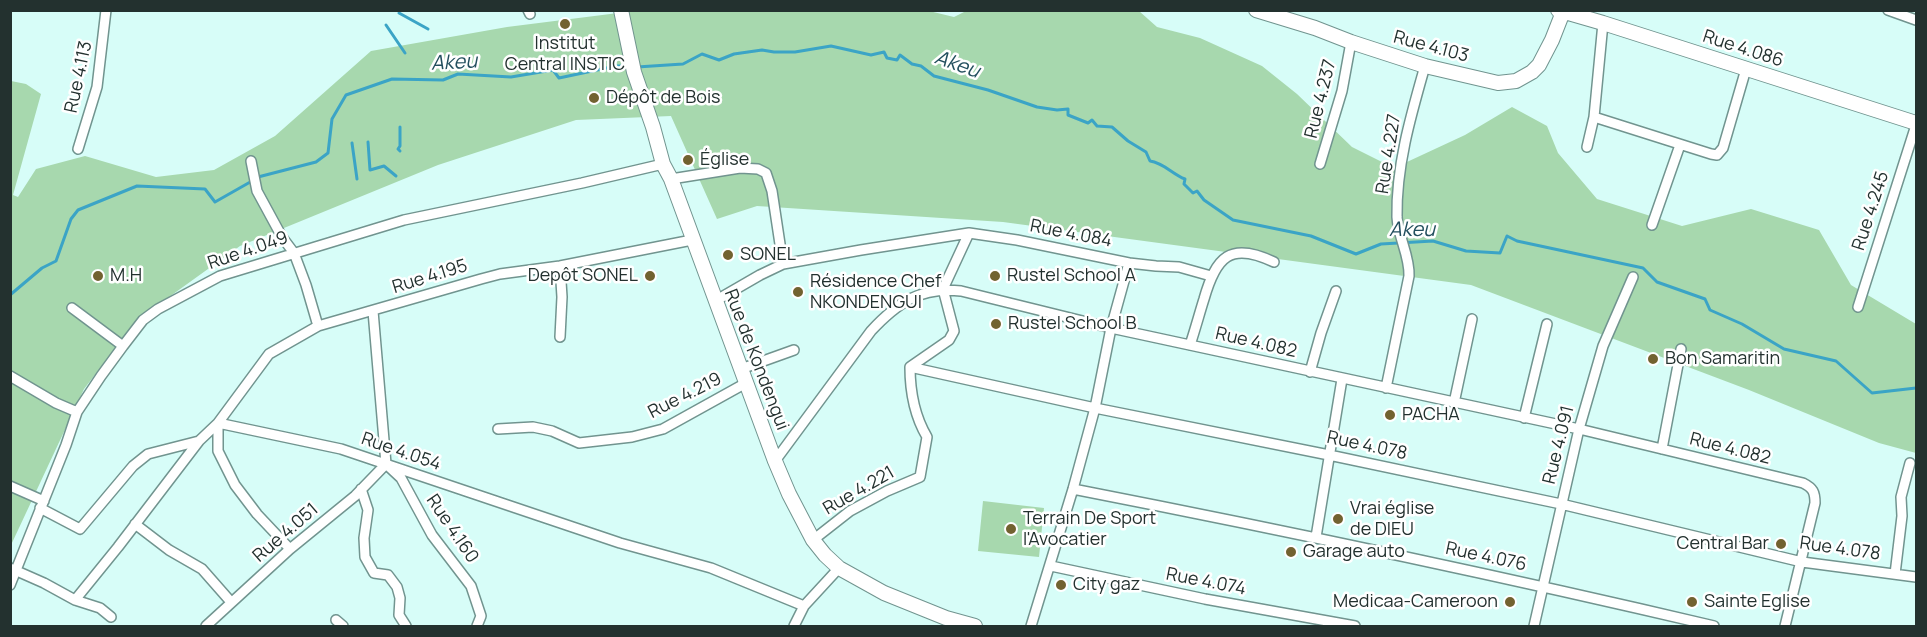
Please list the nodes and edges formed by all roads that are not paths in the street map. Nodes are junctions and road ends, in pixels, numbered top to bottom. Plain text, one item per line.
1 (106, 10) edge
2 (621, 10) edge
3 (1256, 10) edge
4 (1887, 10) edge
5 (1561, 11) edge
6 (1917, 20) edge
7 (1603, 23) junction
8 (1352, 42) junction
9 (1425, 66) junction
10 (1746, 69) junction
11 (1594, 117) junction
12 (1917, 124) edge
13 (1680, 145) junction
14 (1587, 147) dead end
15 (78, 149) dead end
16 (251, 161) dead end
17 (663, 164) junction
18 (1320, 164) dead end
19 (670, 179) junction
20 (1652, 225) dead end
21 (969, 233) junction
22 (692, 240) junction
23 (294, 253) junction
24 (1274, 262) dead end
25 (1129, 263) junction
26 (783, 264) junction
27 (560, 266) junction
28 (1210, 276) junction
29 (1633, 277) dead end
30 (943, 289) junction
31 (1336, 291) dead end
32 (715, 301) junction
33 (72, 308) dead end
34 (1858, 308) dead end
35 (373, 311) junction
36 (1472, 319) dead end
37 (1547, 324) dead end
38 (318, 326) junction
39 (1111, 328) junction
40 (560, 337) dead end
41 (1190, 345) junction
42 (123, 346) junction
43 (1681, 349) dead end
44 (794, 350) dead end
45 (910, 367) junction
46 (741, 369) junction
47 (1310, 372) junction
48 (10, 376) edge
49 (1341, 379) junction
50 (746, 383) junction
51 (1386, 388) junction
52 (1454, 403) junction
53 (1095, 408) junction
54 (77, 412) junction
55 (1524, 418) junction
56 (218, 423) junction
57 (498, 429) dead end
58 (1579, 429) junction
59 (199, 441) junction
60 (1662, 449) junction
61 (1329, 455) junction
62 (775, 461) junction
63 (1910, 463) dead end
64 (386, 464) junction
65 (10, 486) edge
66 (361, 489) junction
67 (1073, 489) junction
68 (1561, 504) junction
69 (42, 505) junction
70 (135, 524) junction
71 (1316, 537) junction
72 (813, 540) junction
73 (290, 549) junction
74 (1802, 562) junction
75 (1051, 566) junction
76 (839, 568) junction
77 (14, 569) edge
78 (1895, 574) junction
79 (1917, 577) edge
80 (10, 585) edge
81 (1543, 586) junction
82 (75, 600) junction
83 (231, 602) junction
84 (804, 606) junction
85 (111, 617) dead end
86 (216, 617) junction
87 (945, 622) edge
88 (206, 627) edge
89 (224, 627) edge
90 (406, 627) edge
91 (477, 627) edge
92 (794, 627) edge
93 (975, 627) edge
94 (1031, 627) edge
95 (1355, 627) edge
96 (1534, 627) edge
97 (1714, 627) edge
98 (1785, 627) edge

1 - 15 street, Rue 4.113
2 - 17 main road, Rue de Kondengui
3 - 8 main road, Rue 4.103
4 - 6 street
5 - 7 main road, Rue 4.086
5 - 9 main road, Rue 4.103
7 - 10 main road, Rue 4.086
7 - 11 street
8 - 9 main road, Rue 4.103
8 - 18 street, Rue 4.237
9 - 51 street, Rue 4.227
10 - 12 main road, Rue 4.086
10 - 13 street
11 - 13 street
11 - 14 street
12 - 34 street, Rue 4.245
13 - 20 street
16 - 23 street
17 - 19 main road, Rue de Kondengui
17 - 23 street, Rue 4.049
19 - 22 main road, Rue de Kondengui
19 - 26 street
21 - 25 street, Rue 4.084
21 - 26 street, Rue 4.084
21 - 30 street
22 - 27 street, Rue 4.195
22 - 32 main road, Rue de Kondengui
23 - 38 street
23 - 42 street, Rue 4.049
24 - 28 street
25 - 28 street
25 - 39 street, Rue 4.084
26 - 32 street, Rue 4.084
27 - 35 street, Rue 4.195
27 - 40 street
28 - 41 street
29 - 58 street, Rue 4.091
30 - 39 street, Rue 4.082
30 - 45 street
30 - 62 street, Rue 4.082
31 - 47 street
32 - 46 main road, Rue de Kondengui
33 - 42 street
35 - 38 street, Rue 4.195
35 - 64 street
36 - 52 street
37 - 55 street
38 - 56 street, Rue 4.195
39 - 41 street, Rue 4.082
39 - 53 street, Rue 4.084
41 - 47 street, Rue 4.082
42 - 54 street, Rue 4.049
43 - 60 street
44 - 46 street
45 - 53 street, Rue 4.078
45 - 72 street, Rue 4.221
46 - 50 main road, Rue de Kondengui
47 - 49 street, Rue 4.082
48 - 54 street
49 - 51 street, Rue 4.082
49 - 61 street
50 - 57 street, Rue 4.219
50 - 62 main road, Rue de Kondengui
51 - 52 street, Rue 4.082
52 - 55 street, Rue 4.082
53 - 61 street, Rue 4.078
53 - 67 street, Rue 4.084
54 - 69 street, Rue 4.049
55 - 58 street, Rue 4.082
56 - 59 street
56 - 64 street, Rue 4.054
56 - 73 street
58 - 60 street, Rue 4.082
58 - 68 street, Rue 4.091
59 - 69 street
59 - 70 street
60 - 74 street, Rue 4.082
61 - 68 street, Rue 4.078
61 - 71 street
62 - 72 main road, Rue de Kondengui
63 - 78 street
64 - 66 street, Rue 4.051
64 - 84 street, Rue 4.054
64 - 91 street, Rue 4.160
65 - 69 street
66 - 73 street, Rue 4.051
66 - 90 street
67 - 71 street, Rue 4.076
67 - 75 street, Rue 4.084
68 - 74 street, Rue 4.078
68 - 81 street, Rue 4.091
69 - 77 street, Rue 4.049
70 - 82 street
70 - 83 street
71 - 81 street, Rue 4.076
72 - 76 main road, Rue de Kondengui
73 - 83 street, Rue 4.051
74 - 78 street, Rue 4.078
74 - 98 street
75 - 94 street, Rue 4.084
75 - 95 street, Rue 4.074
76 - 84 street
76 - 87 main road, Rue de Kondengui
77 - 80 street, Rue 4.049
77 - 82 street
78 - 79 street, Rue 4.078
81 - 96 street, Rue 4.091
81 - 97 street, Rue 4.076
82 - 85 street
83 - 86 street, Rue 4.051
84 - 92 street
86 - 88 street, Rue 4.051
86 - 89 street
87 - 93 main road, Rue de Kondengui

